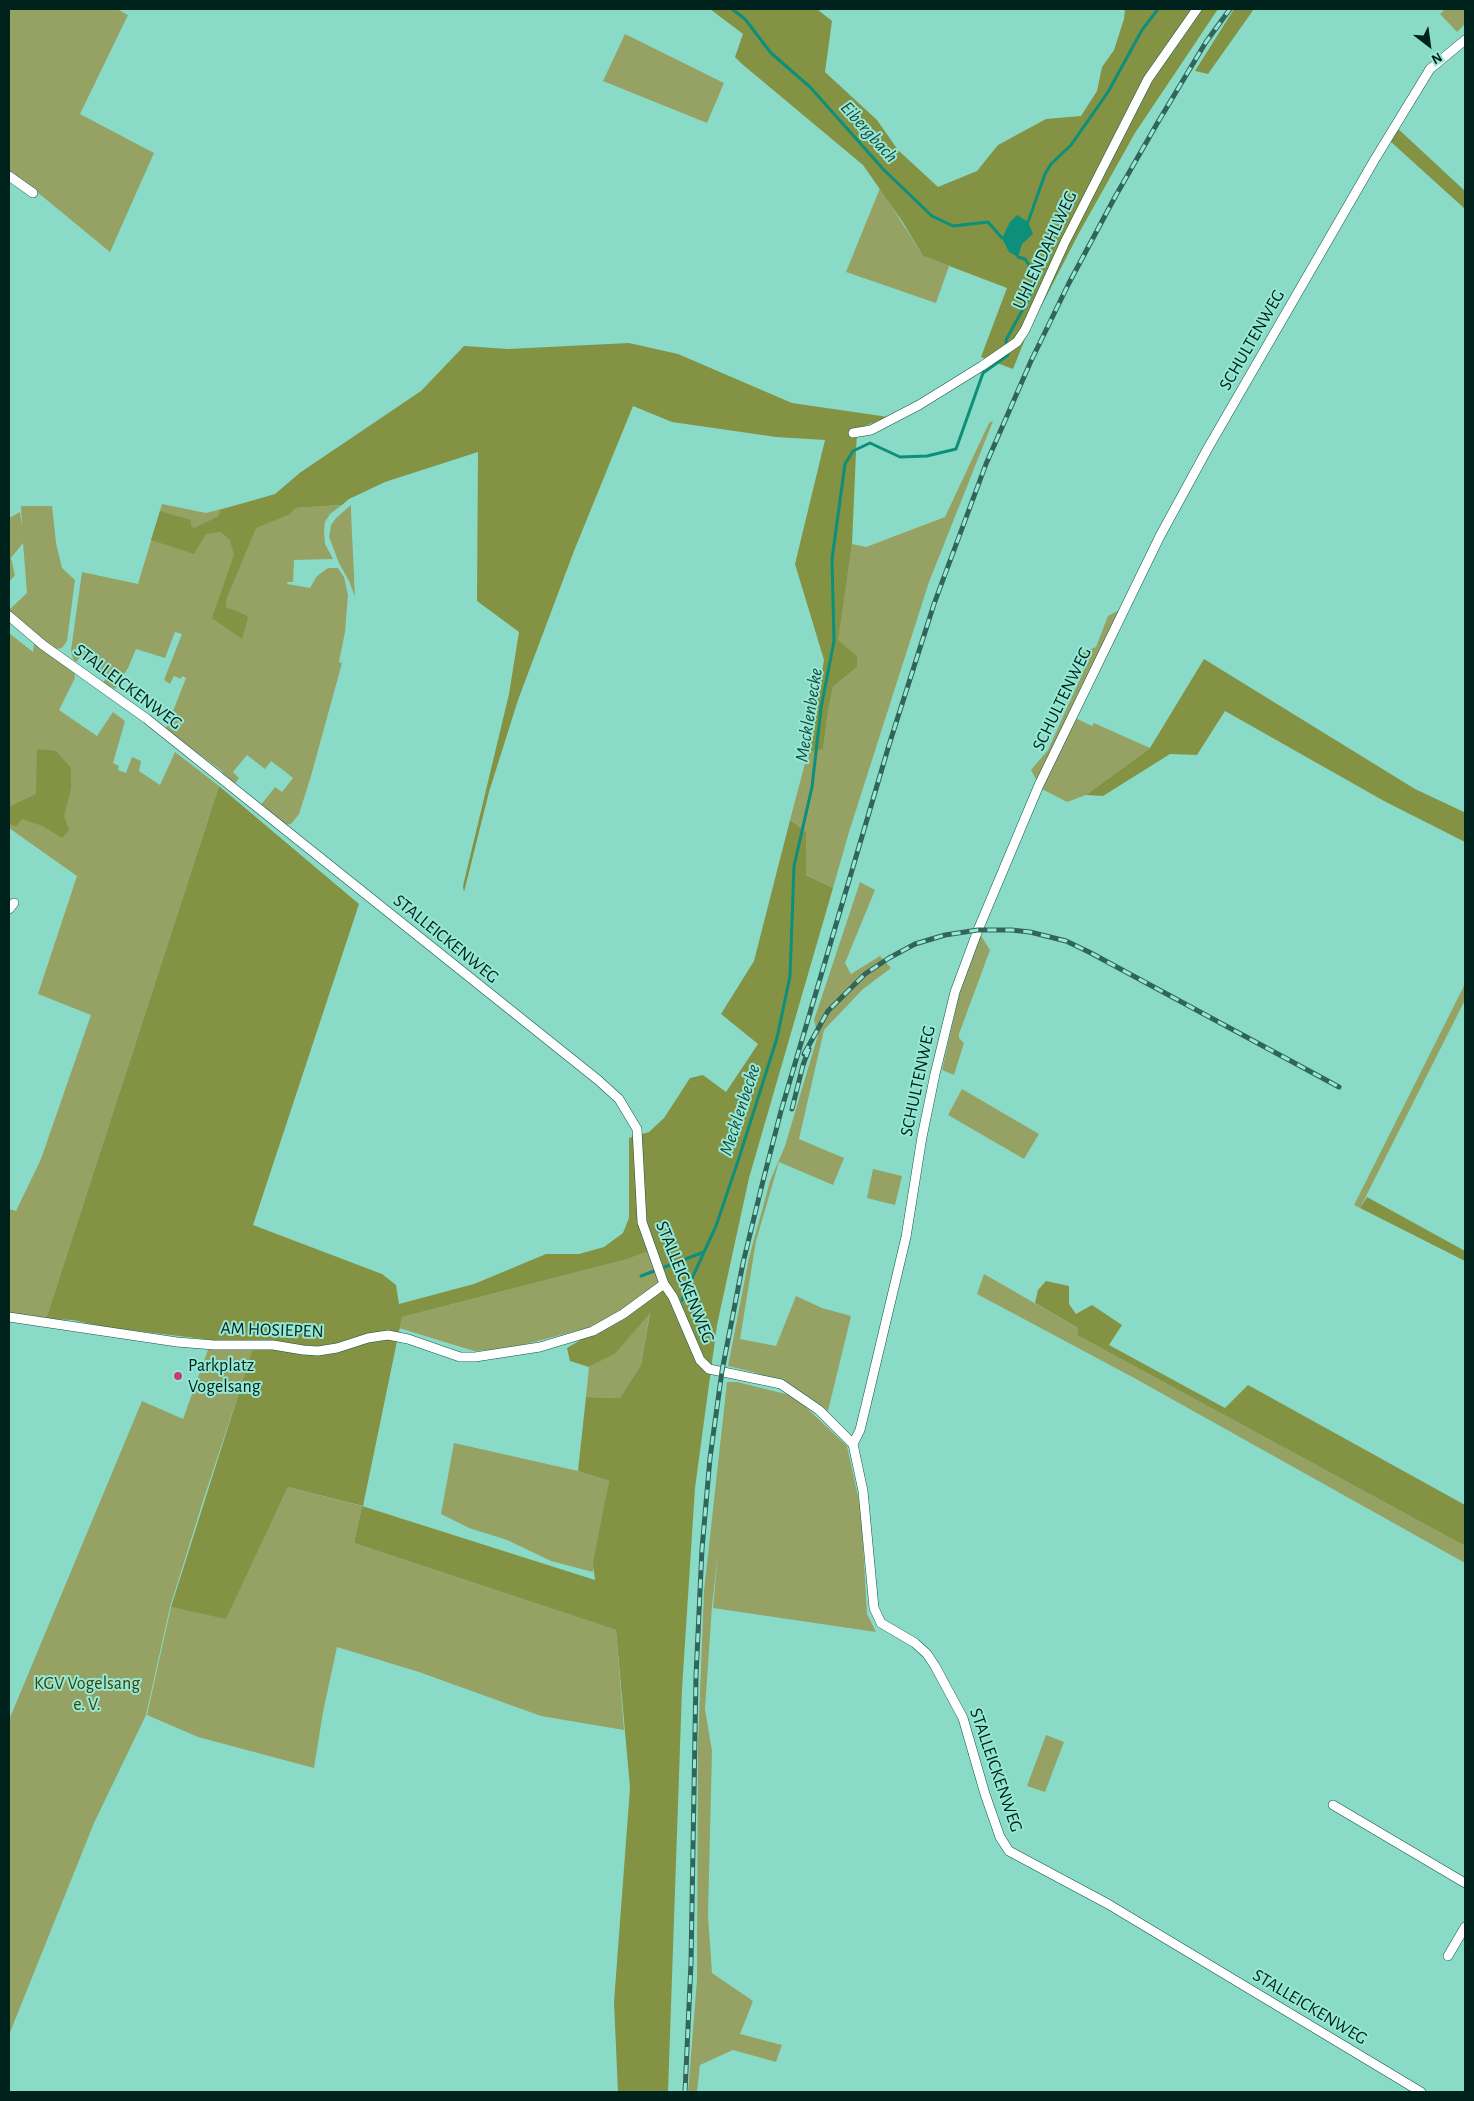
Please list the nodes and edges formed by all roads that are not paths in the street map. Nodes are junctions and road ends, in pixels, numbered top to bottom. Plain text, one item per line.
1 (1197, 9) edge
2 (1465, 40) edge
3 (9, 176) edge
4 (33, 193) dead end
5 (853, 433) dead end
6 (9, 616) edge
7 (664, 1284) junction
8 (9, 1317) edge
9 (852, 1444) junction
10 (1333, 1805) dead end
11 (1465, 1883) edge
12 (1464, 1933) edge
13 (1448, 1956) dead end
14 (1421, 2092) edge

1 - 5 street, UHLENDAHLWEG
2 - 9 street, SCHULTENWEG
3 - 4 street
6 - 7 street, STALLEICKENWEG
7 - 8 street, AM HOSIEPEN
7 - 9 street, STALLEICKENWEG
9 - 14 street, STALLEICKENWEG
10 - 11 street
12 - 13 street

